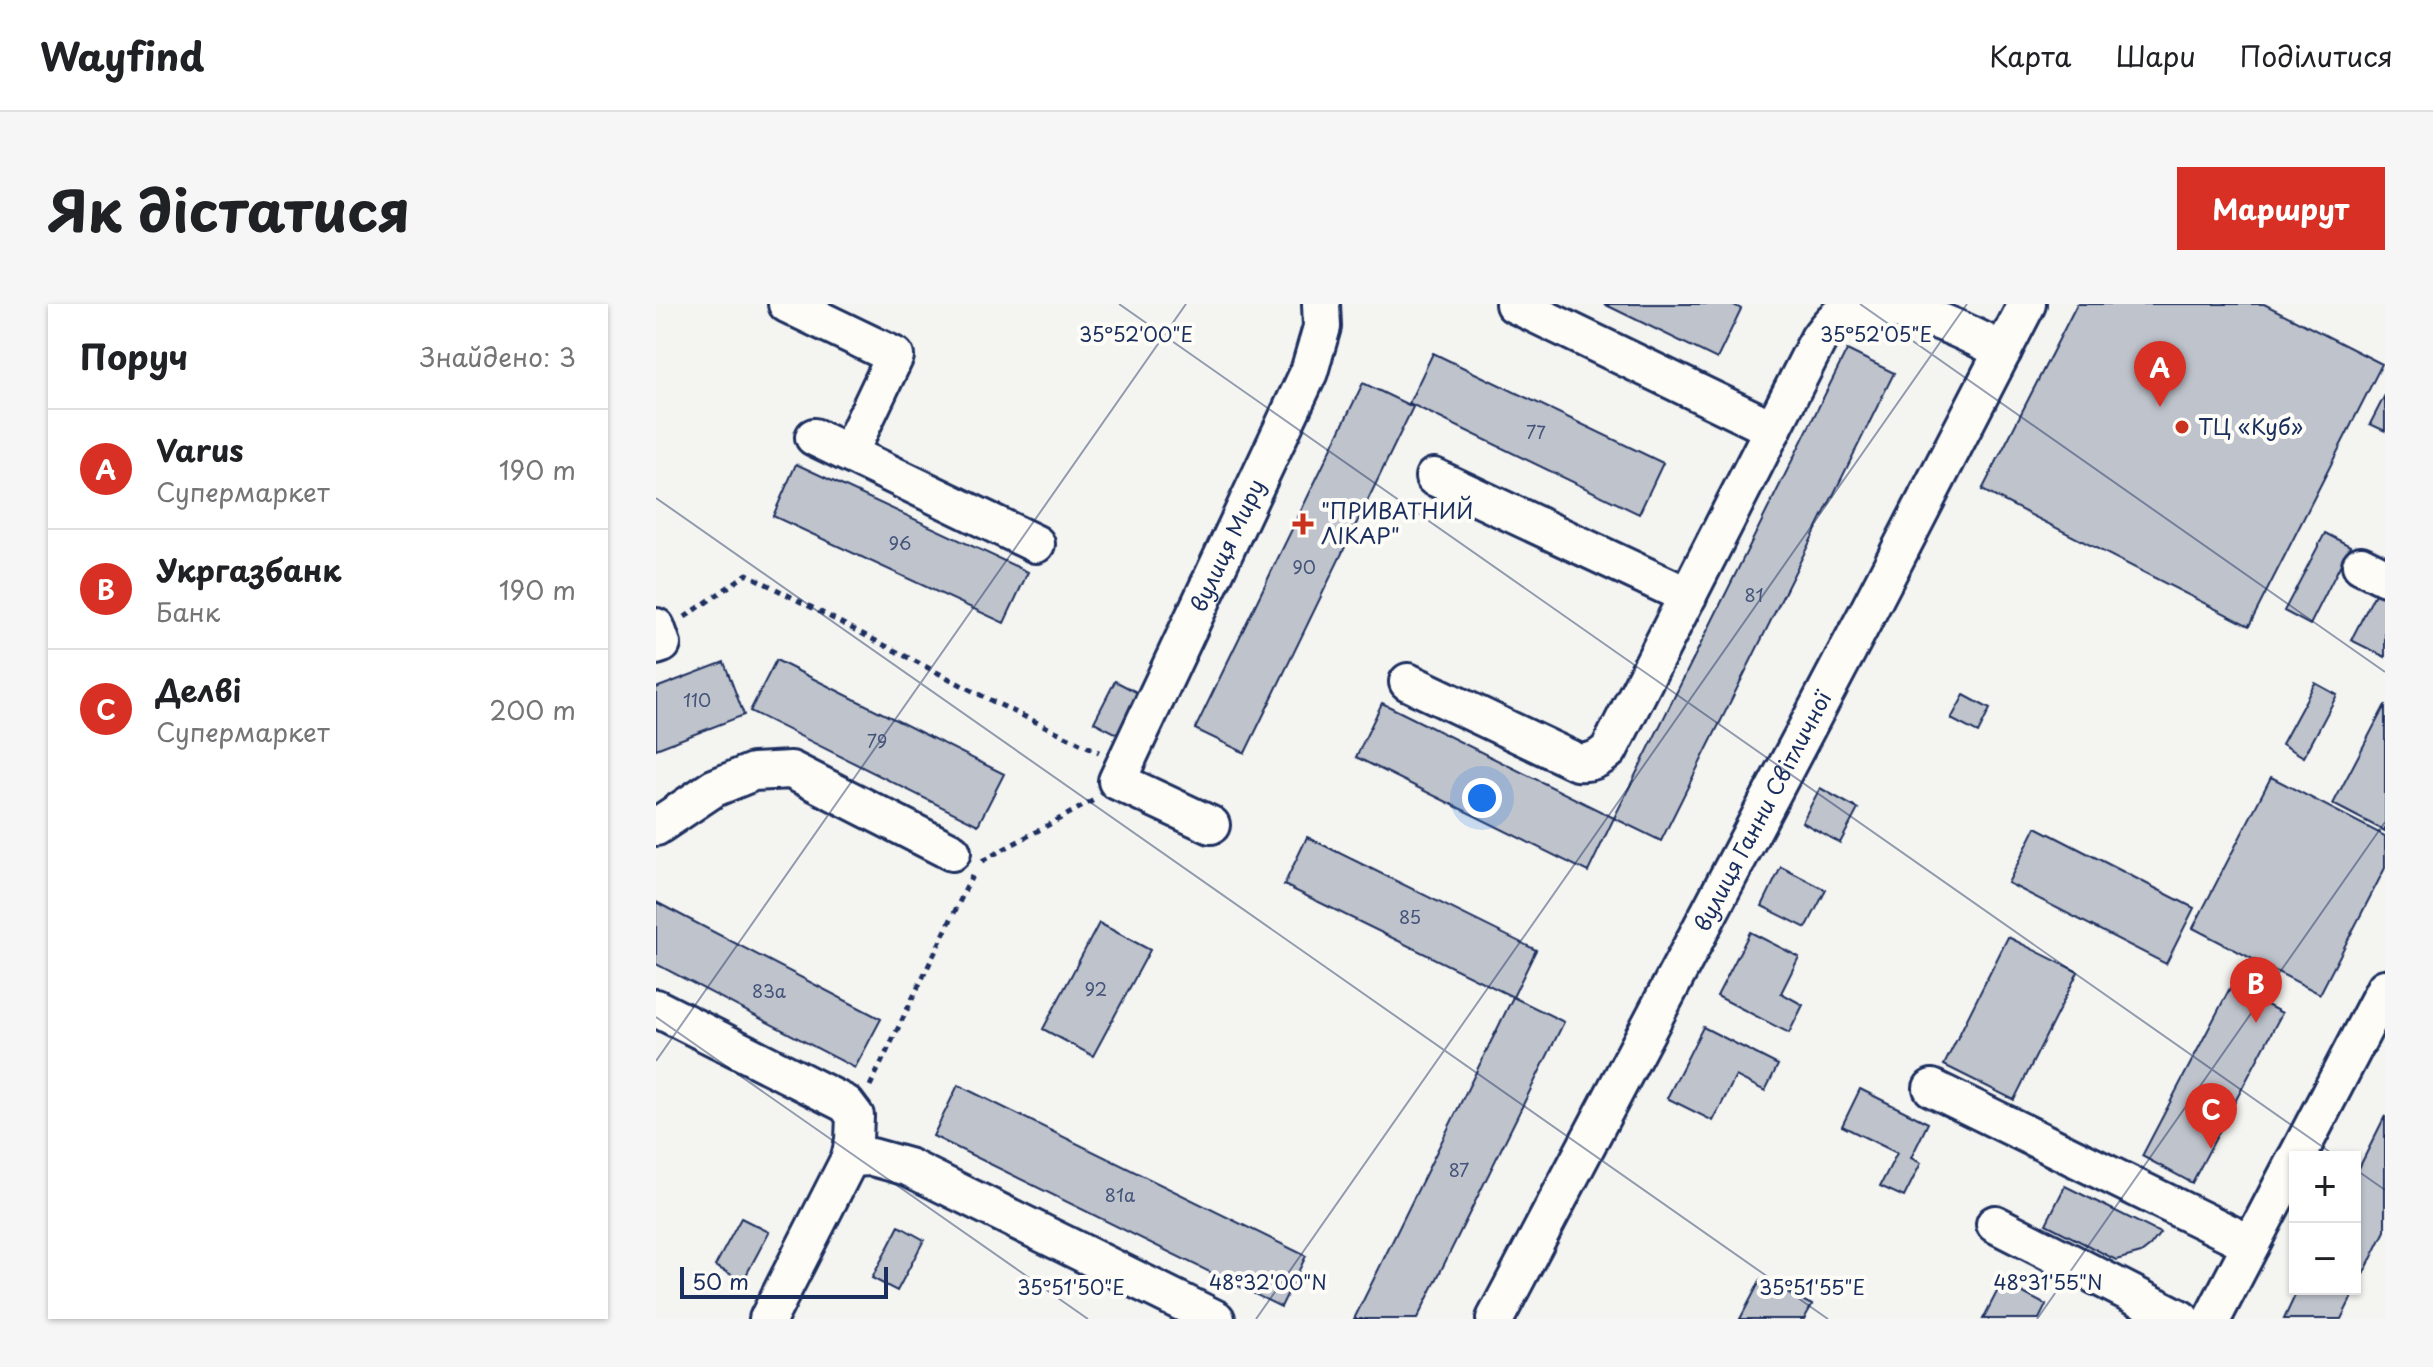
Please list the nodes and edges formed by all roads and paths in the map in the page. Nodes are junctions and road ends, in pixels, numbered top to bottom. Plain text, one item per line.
1 (787, 304) edge
2 (1321, 304) edge
3 (1514, 304) edge
4 (2027, 304) edge
5 (847, 317) edge
6 (2003, 351) junction
7 (1773, 429) junction
8 (814, 437) dead end
9 (849, 453) junction
10 (1434, 477) dead end
11 (1036, 544) dead end
12 (1688, 596) junction
13 (656, 634) edge
14 (1408, 682) dead end
15 (1121, 772) junction
16 (1211, 825) dead end
17 (656, 827) edge
18 (952, 852) dead end
19 (2385, 988) edge
20 (656, 1008) edge
21 (1932, 1088) dead end
22 (855, 1116) junction
23 (2300, 1151) edge
24 (844, 1170) junction
25 (2289, 1172) edge
26 (1995, 1224) dead end
27 (2251, 1244) junction
28 (768, 1319) edge
29 (1216, 1319) edge
30 (1495, 1319) edge
31 (2181, 1319) edge
32 (2212, 1319) edge

1 - 5 street
2 - 15 street, вулиця Миру
3 - 7 street
4 - 6 street, вулиця Ганни Світличної
5 - 9 street
6 - 7 street
6 - 30 street, вулиця Ганни Світличної
7 - 12 street
8 - 9 street
9 - 11 street
10 - 12 street
12 - 14 street
13 - 15 path
15 - 16 street
15 - 22 path
17 - 18 street
19 - 23 street
20 - 22 street
21 - 27 street
22 - 24 street
24 - 28 street
24 - 29 street
25 - 27 street
26 - 31 street
27 - 32 street

